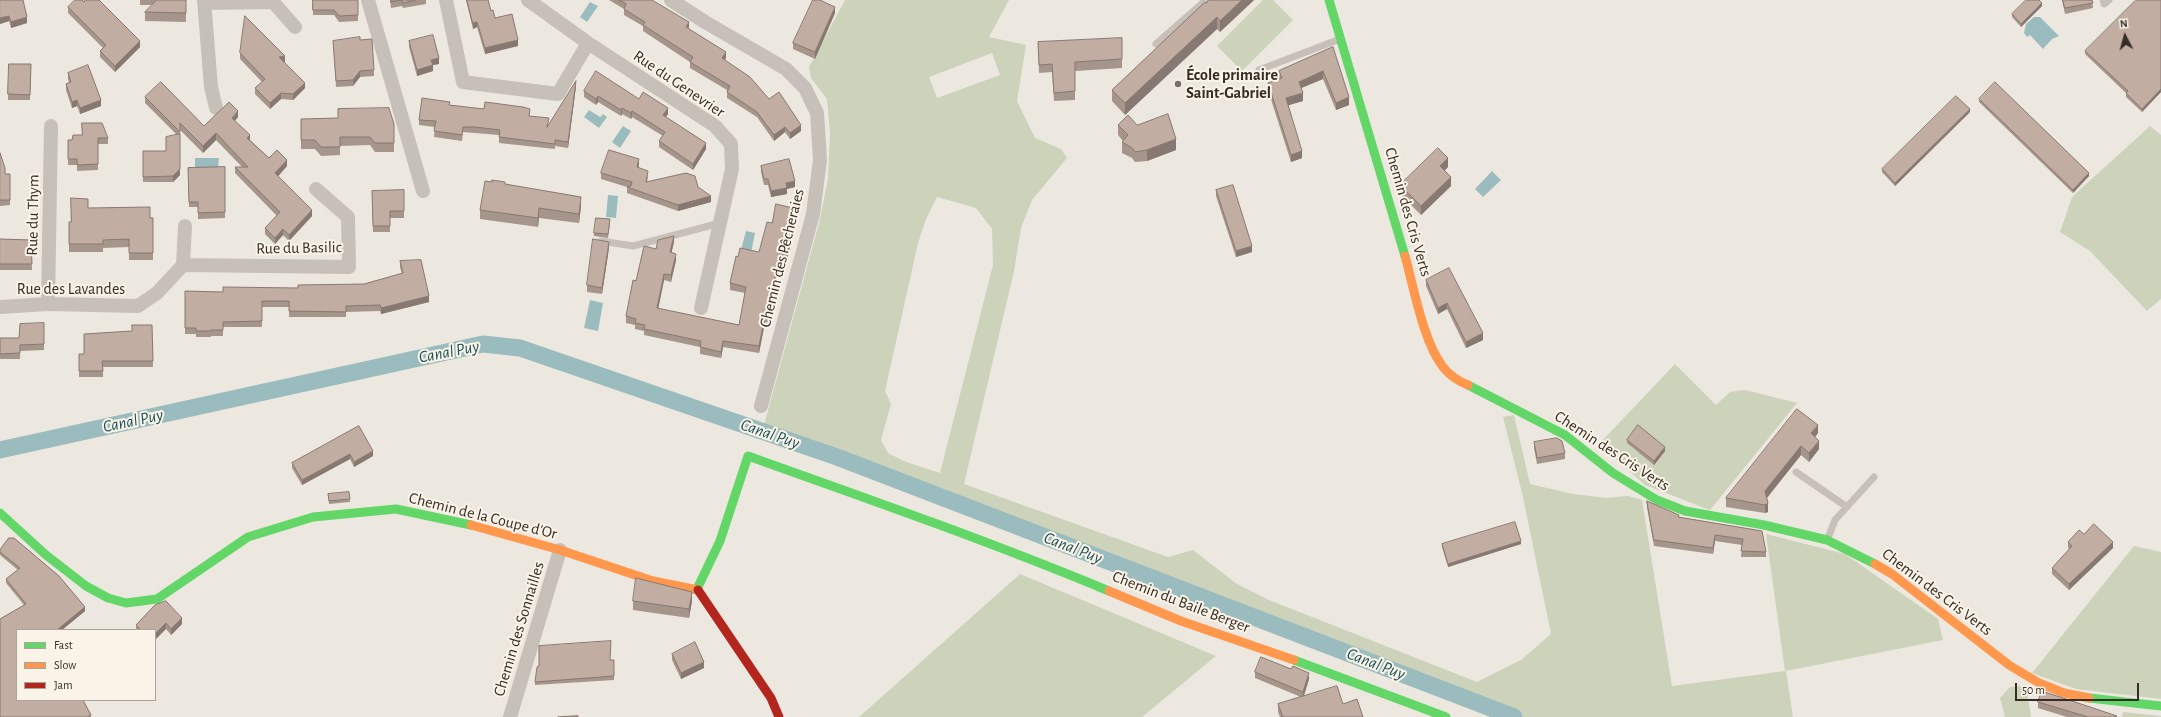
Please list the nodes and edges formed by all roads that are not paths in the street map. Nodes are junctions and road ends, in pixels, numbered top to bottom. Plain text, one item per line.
1 (368, 0) edge
2 (446, 0) edge
3 (528, 0) edge
4 (671, 0) edge
5 (1206, 0) edge
6 (1329, 0) edge
7 (2103, 0) edge
8 (2109, 0) edge
9 (204, 1) edge
10 (295, 28) dead end
11 (1340, 39) junction
12 (588, 44) junction
13 (1156, 44) dead end
14 (1259, 70) dead end
15 (216, 108) dead end
16 (51, 126) dead end
17 (316, 189) dead end
18 (422, 191) dead end
19 (720, 223) junction
20 (185, 226) dead end
21 (596, 241) edge
22 (184, 265) junction
23 (48, 304) junction
24 (0, 307) edge
25 (701, 308) dead end
26 (761, 406) dead end
27 (1796, 472) dead end
28 (1874, 477) dead end
29 (1847, 507) junction
30 (0, 513) edge
31 (1827, 540) junction
32 (560, 550) junction
33 (697, 589) junction
34 (2161, 706) edge
35 (510, 717) edge
36 (779, 717) edge
37 (1446, 717) edge

1 - 18 street
2 - 12 street
3 - 12 street, Rue du Genevrier
4 - 26 street, Chemin des Pêcheraies
5 - 13 lane
6 - 11 street, Chemin des Cris Verts
7 - 8 lane
9 - 10 street
9 - 15 street
11 - 14 lane
11 - 31 street, Chemin des Cris Verts
12 - 19 street, Rue du Genevrier
16 - 23 street, Rue du Thym
17 - 22 street, Rue du Basilic
19 - 21 lane
19 - 25 street, Rue du Genevrier
20 - 22 street
22 - 23 street, Rue des Lavandes
23 - 24 street, Rue des Lavandes
27 - 29 lane
28 - 29 lane
29 - 31 lane
30 - 32 street, Chemin de la Coupe d'Or
31 - 34 street, Chemin des Cris Verts
32 - 33 street, Chemin de la Coupe d'Or
32 - 35 street, Chemin des Sonnailles
33 - 36 street
33 - 37 street, Chemin du Baile Berger

